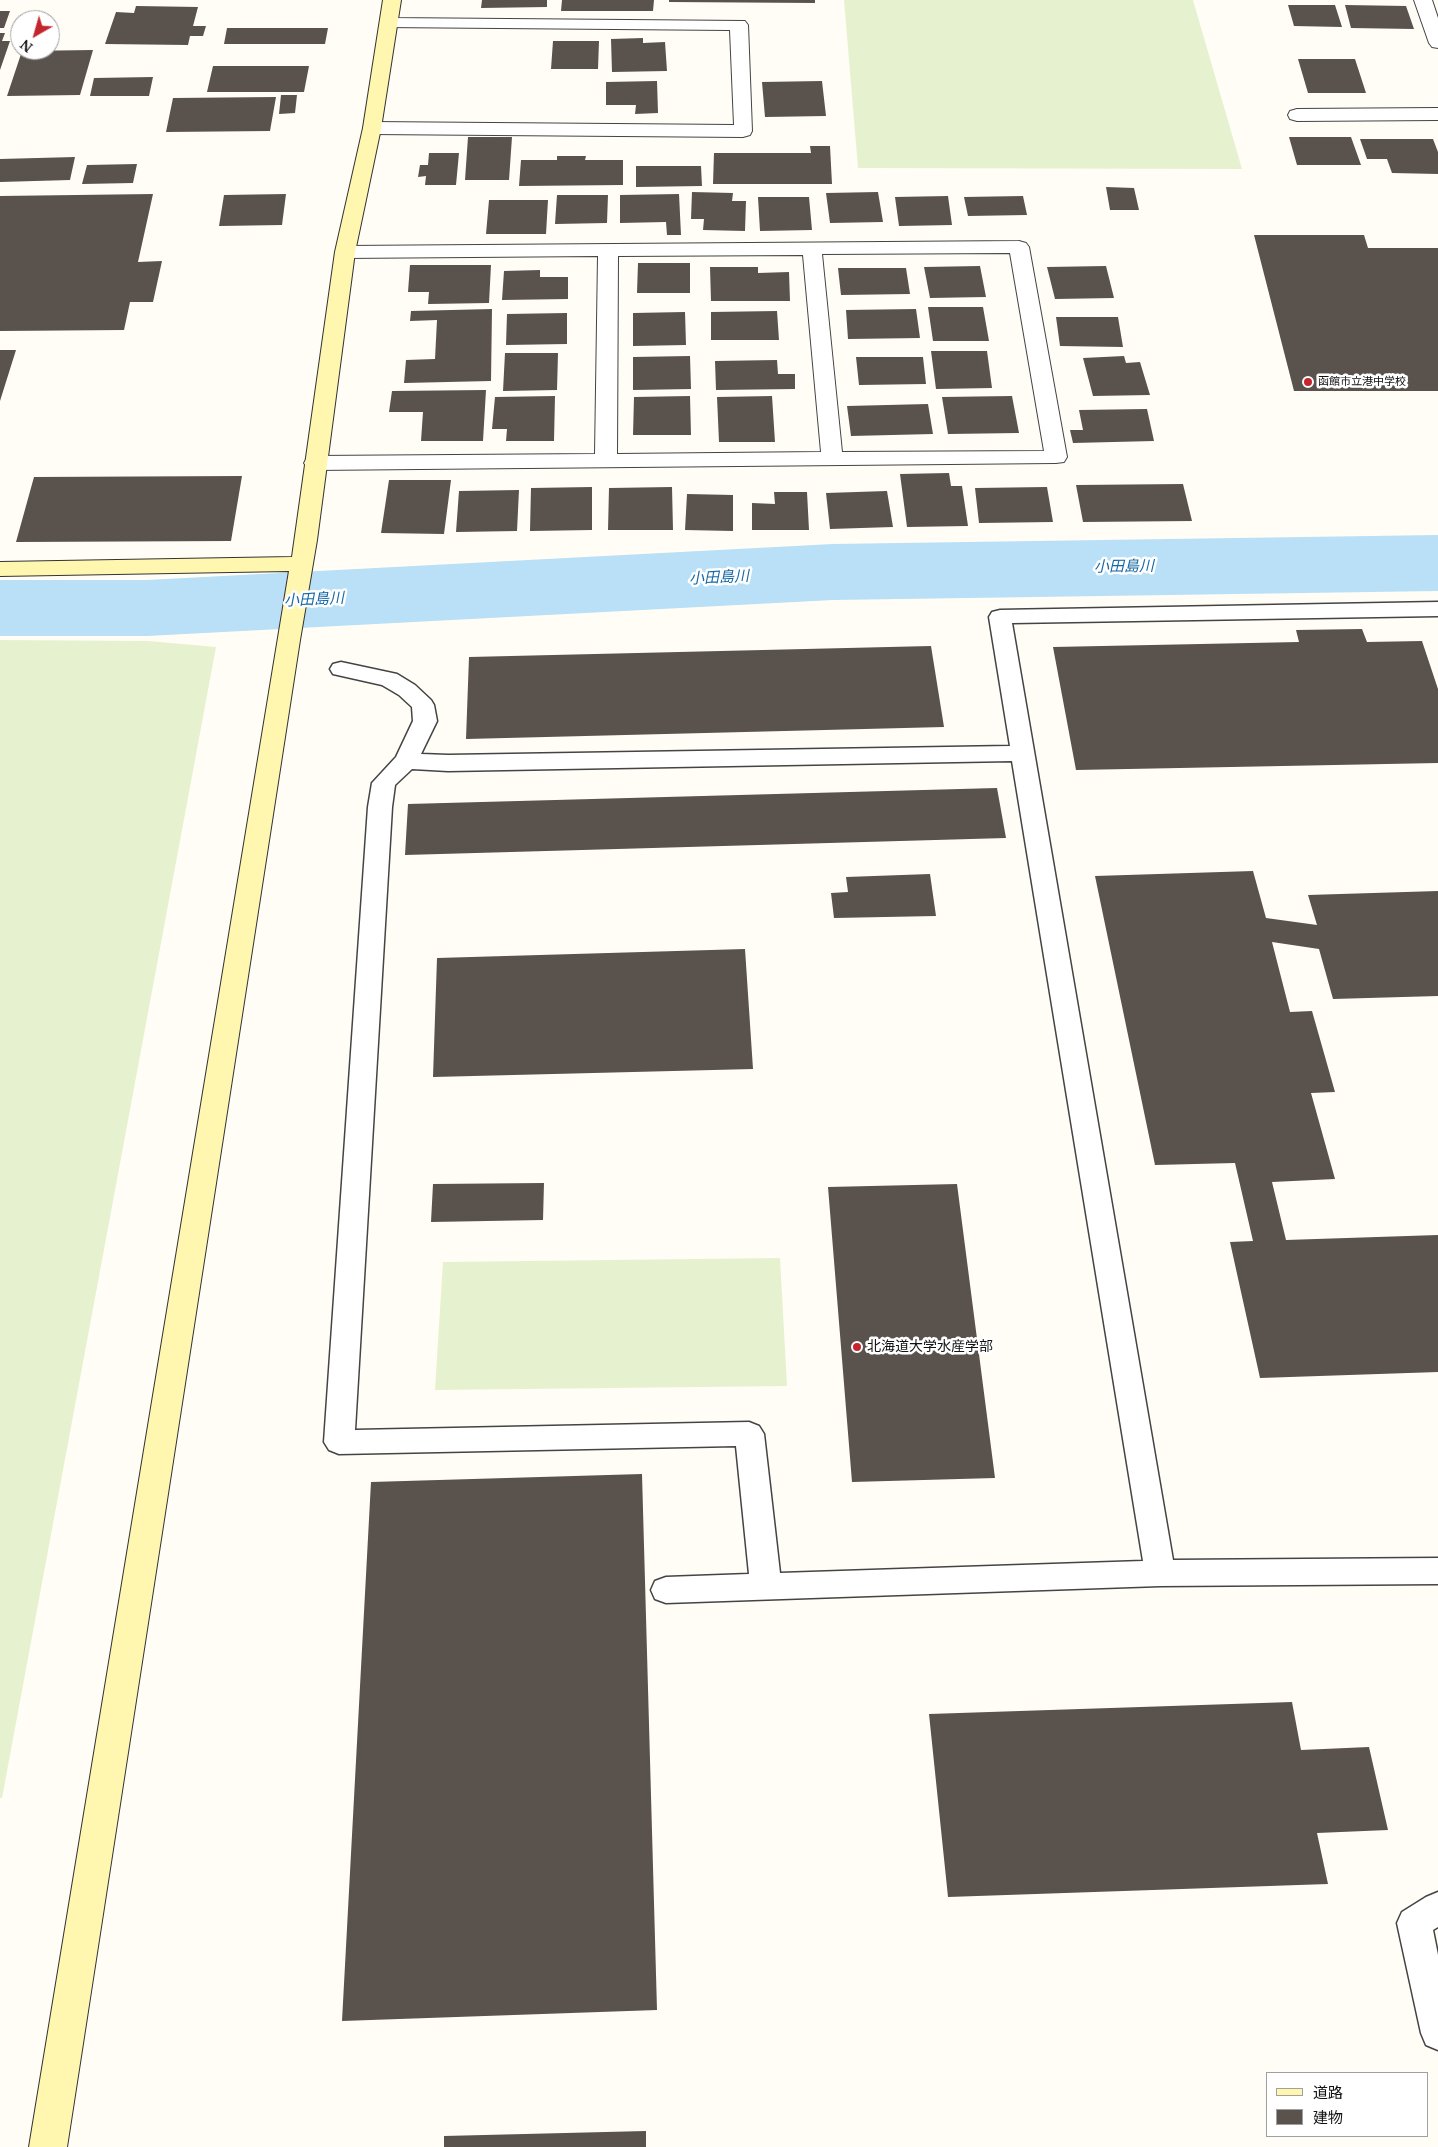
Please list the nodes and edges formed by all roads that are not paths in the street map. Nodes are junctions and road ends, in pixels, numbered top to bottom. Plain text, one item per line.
1 (392, 0) edge
2 (1423, 0) edge
3 (389, 23) junction
4 (1438, 43) edge
5 (1297, 114) dead end
6 (1438, 114) edge
7 (372, 128) junction
8 (812, 248) junction
9 (608, 251) junction
10 (345, 252) junction
11 (832, 458) junction
12 (606, 460) junction
13 (314, 463) junction
14 (301, 564) junction
15 (0, 569) edge
16 (1438, 609) edge
17 (341, 669) dead end
18 (1023, 753) junction
19 (406, 761) junction
20 (1438, 1571) edge
21 (1160, 1573) junction
22 (766, 1586) junction
23 (666, 1590) dead end
24 (1438, 1908) edge
25 (1438, 2032) edge
26 (48, 2147) edge

1 - 3 street
2 - 4 street
3 - 7 street
3 - 7 street
5 - 6 street
7 - 10 street
8 - 9 street
8 - 11 street
8 - 11 street
9 - 10 street
9 - 12 street
10 - 13 street
11 - 12 street
12 - 13 street
13 - 14 street
14 - 15 street
14 - 26 street
16 - 18 lane
17 - 19 lane
18 - 19 lane
18 - 21 lane
19 - 22 lane
20 - 21 lane
21 - 22 lane
22 - 23 lane
24 - 25 lane

